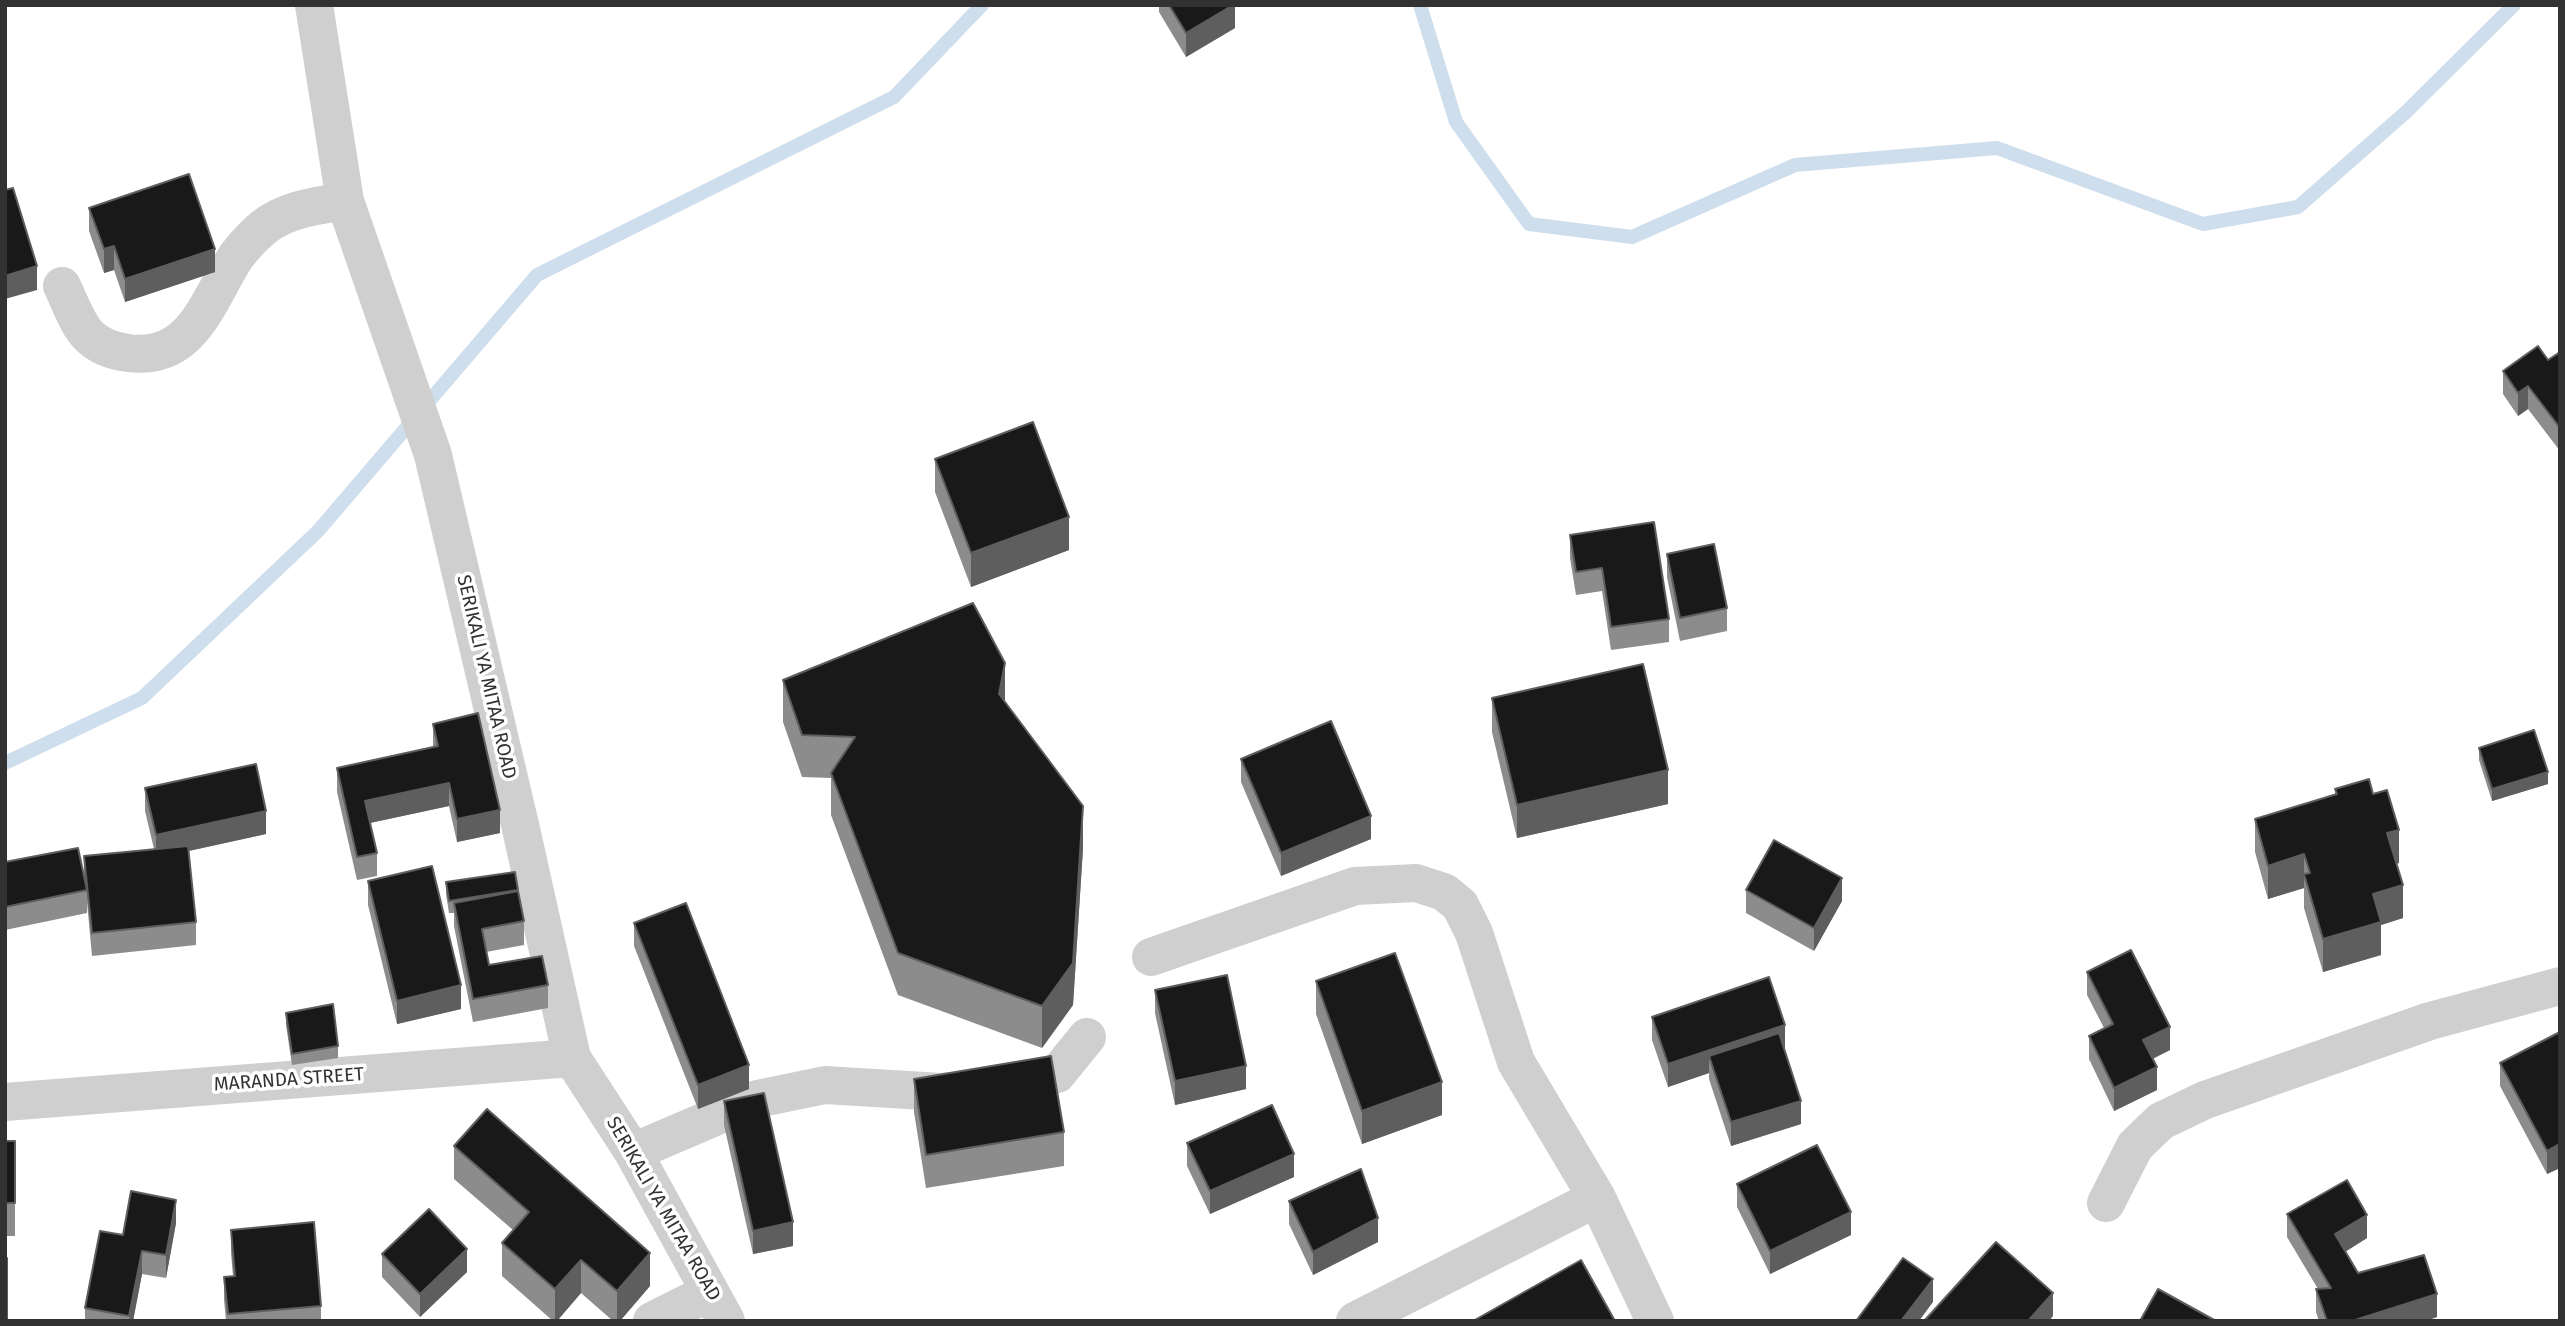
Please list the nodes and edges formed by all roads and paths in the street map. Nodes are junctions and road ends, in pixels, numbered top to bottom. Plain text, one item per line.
1 (314, 5) edge
2 (345, 201) junction
3 (62, 286) dead end
4 (1152, 957) dead end
5 (2560, 986) edge
6 (1087, 1037) dead end
7 (572, 1058) junction
8 (5, 1102) edge
9 (634, 1152) junction
10 (1597, 1198) junction
11 (2106, 1203) dead end
12 (718, 1306) edge
13 (652, 1321) edge
14 (1355, 1321) edge
15 (1655, 1321) edge

1 - 2 street, SERIKALI YA MITAA ROAD
2 - 3 street
2 - 7 street, SERIKALI YA MITAA ROAD
4 - 10 street
5 - 11 street
6 - 9 street
7 - 8 street, MARANDA STREET
7 - 9 street, SERIKALI YA MITAA ROAD
9 - 12 street, SERIKALI YA MITAA ROAD
10 - 14 street
10 - 15 street
12 - 13 street

